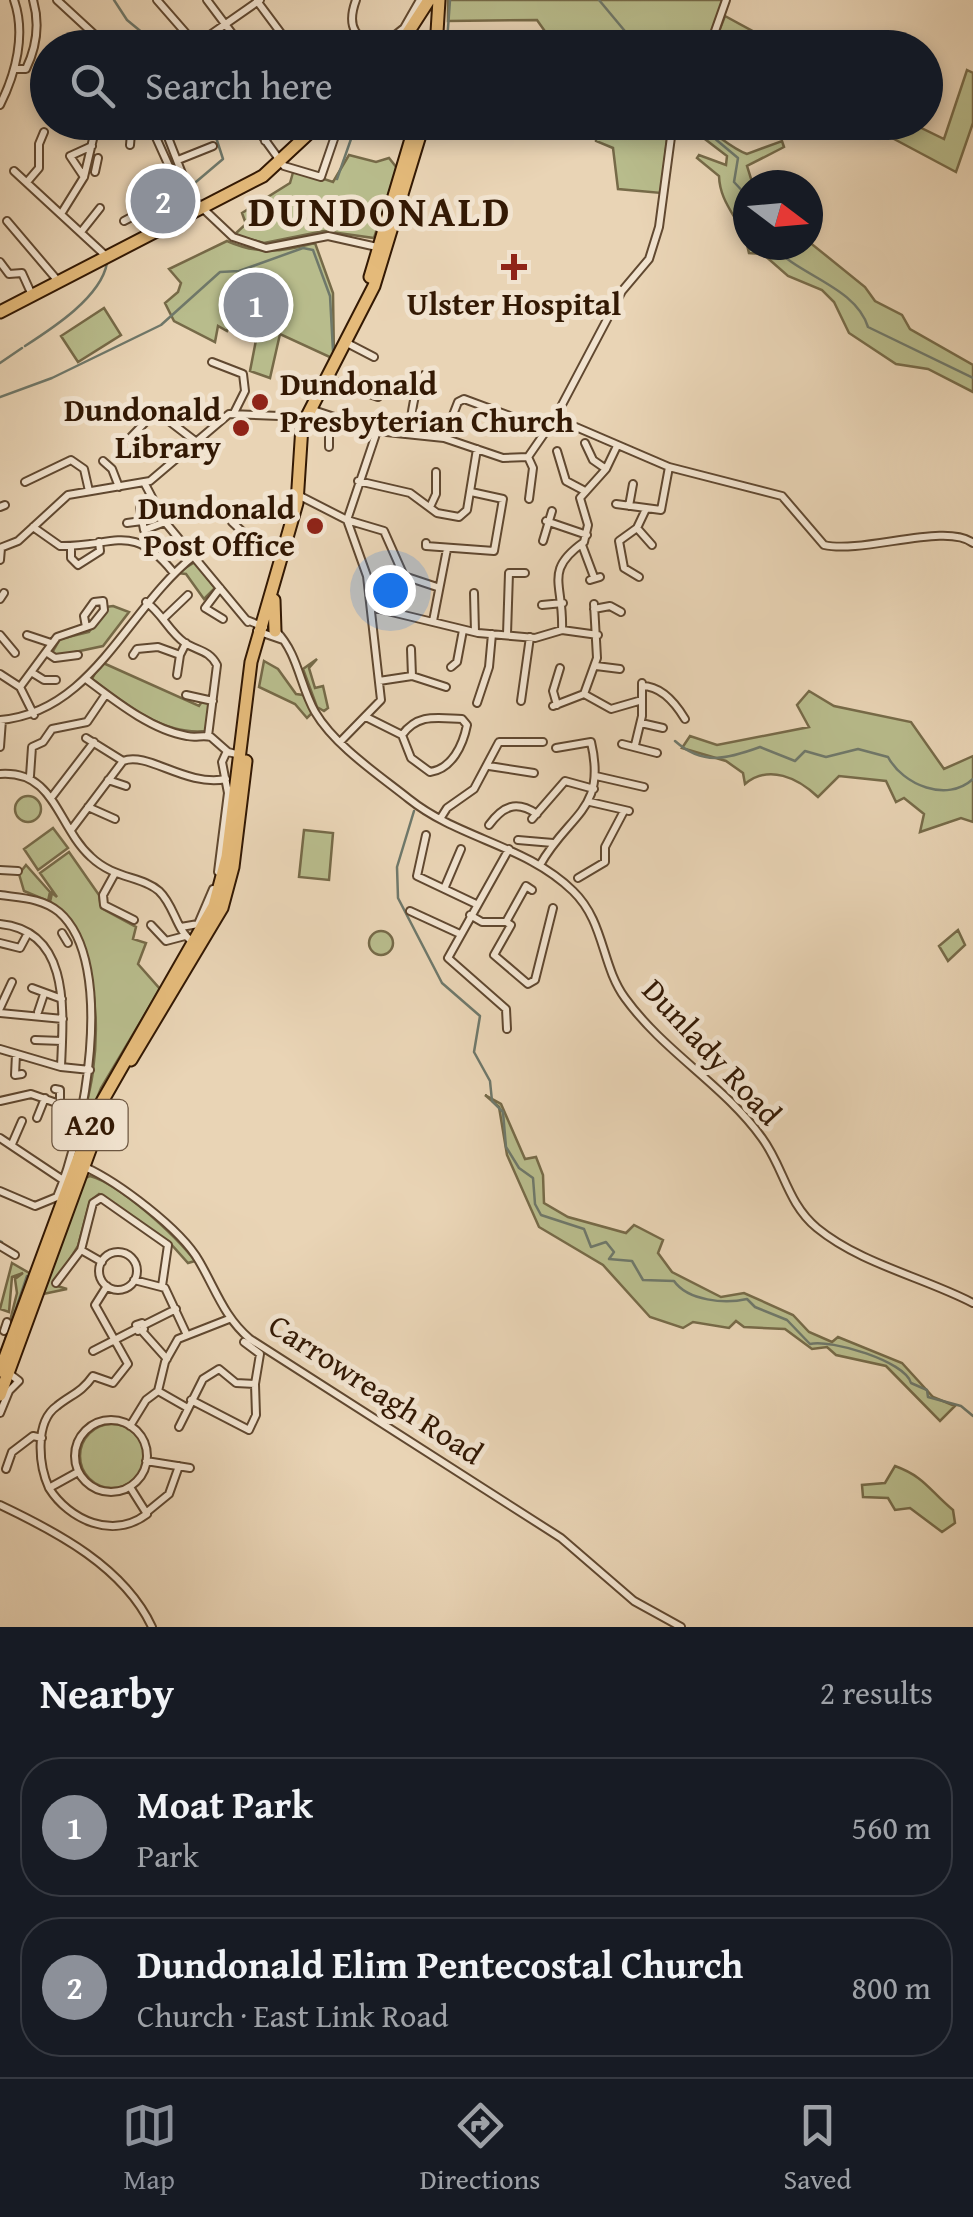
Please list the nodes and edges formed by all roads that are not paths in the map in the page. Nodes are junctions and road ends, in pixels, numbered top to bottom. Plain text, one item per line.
1 (14, 0) edge
2 (32, 0) edge
3 (58, 0) edge
4 (157, 0) edge
5 (207, 0) edge
6 (356, 0) edge
7 (420, 0) edge
8 (726, 0) edge
9 (258, 1) edge
10 (435, 1) edge
11 (225, 25) junction
12 (34, 30) edge
13 (90, 30) edge
14 (184, 30) edge
15 (219, 30) edge
16 (229, 30) edge
17 (279, 30) edge
18 (354, 30) edge
19 (402, 30) edge
20 (412, 30) edge
21 (437, 30) edge
22 (715, 30) edge
23 (30, 61) edge
24 (15, 69) junction
25 (0, 105) edge
26 (40, 140) edge
27 (93, 140) edge
28 (130, 140) edge
29 (157, 140) edge
30 (169, 140) edge
31 (304, 140) edge
32 (334, 140) edge
33 (411, 140) edge
34 (419, 140) edge
35 (670, 140) edge
36 (265, 141) edge
37 (130, 145) dead end
38 (92, 146) junction
39 (212, 146) dead end
40 (178, 160) junction
41 (280, 162) junction
42 (14, 171) dead end
43 (84, 177) junction
44 (185, 181) dead end
45 (27, 182) junction
46 (189, 196) junction
47 (100, 208) dead end
48 (205, 213) junction
49 (60, 214) junction
50 (180, 219) junction
51 (7, 221) dead end
52 (124, 221) dead end
53 (159, 230) junction
54 (81, 232) junction
55 (365, 244) junction
56 (383, 248) junction
57 (106, 256) junction
58 (0, 262) edge
59 (58, 281) junction
60 (368, 282) junction
61 (32, 295) junction
62 (0, 312) edge
63 (348, 340) junction
64 (375, 358) dead end
65 (212, 362) dead end
66 (424, 375) dead end
67 (326, 378) junction
68 (378, 397) dead end
69 (191, 409) dead end
70 (234, 413) junction
71 (307, 413) junction
72 (330, 416) junction
73 (555, 418) junction
74 (218, 422) junction
75 (548, 430) junction
76 (377, 431) junction
77 (408, 434) junction
78 (130, 438) dead end
79 (444, 438) junction
80 (198, 444) junction
81 (588, 444) dead end
82 (329, 446) dead end
83 (617, 446) junction
84 (477, 449) junction
85 (556, 455) dead end
86 (528, 457) junction
87 (103, 461) dead end
88 (669, 467) junction
89 (606, 470) junction
90 (436, 472) dead end
91 (358, 481) junction
92 (24, 482) dead end
93 (145, 484) junction
94 (632, 484) dead end
95 (118, 487) junction
96 (583, 490) junction
97 (89, 491) junction
98 (470, 492) junction
99 (298, 494) junction
100 (531, 498) dead end
101 (147, 503) junction
102 (616, 504) dead end
103 (629, 506) junction
104 (430, 508) junction
105 (646, 509) junction
106 (553, 510) dead end
107 (347, 520) junction
108 (142, 521) junction
109 (546, 521) junction
110 (166, 522) junction
111 (232, 522) dead end
112 (127, 524) dead end
113 (33, 527) junction
114 (638, 528) junction
115 (587, 535) junction
116 (652, 541) dead end
117 (99, 542) junction
118 (542, 542) dead end
119 (426, 543) dead end
120 (973, 543) edge
121 (582, 545) junction
122 (71, 546) junction
123 (1, 548) edge
124 (447, 549) junction
125 (195, 555) junction
126 (0, 560) edge
127 (280, 562) junction
128 (173, 572) junction
129 (526, 573) dead end
130 (595, 578) dead end
131 (635, 579) dead end
132 (438, 587) junction
133 (220, 588) junction
134 (174, 590) dead end
135 (474, 593) dead end
136 (146, 602) junction
137 (542, 603) dead end
138 (563, 603) junction
139 (371, 607) junction
140 (622, 613) dead end
141 (165, 617) junction
142 (223, 619) dead end
143 (434, 621) junction
144 (86, 627) dead end
145 (463, 630) junction
146 (562, 630) junction
147 (267, 631) junction
148 (475, 632) junction
149 (492, 634) junction
150 (507, 634) junction
151 (4, 635) edge
152 (27, 635) dead end
153 (598, 635) junction
154 (530, 637) junction
155 (186, 643) junction
156 (51, 644) junction
157 (411, 648) dead end
158 (46, 652) junction
159 (14, 653) dead end
160 (133, 654) dead end
161 (78, 655) dead end
162 (180, 655) junction
163 (596, 666) junction
164 (451, 667) dead end
165 (560, 667) dead end
166 (622, 669) dead end
167 (31, 672) junction
168 (0, 674) edge
169 (177, 675) dead end
170 (412, 676) junction
171 (85, 679) junction
172 (56, 680) dead end
173 (379, 681) junction
174 (20, 687) junction
175 (446, 688) dead end
176 (106, 694) junction
177 (584, 694) junction
178 (186, 695) dead end
179 (642, 700) junction
180 (214, 701) junction
181 (521, 702) dead end
182 (476, 703) dead end
183 (34, 714) junction
184 (366, 716) junction
185 (685, 716) dead end
186 (1, 720) edge
187 (641, 723) junction
188 (663, 728) dead end
189 (402, 734) junction
190 (208, 736) junction
191 (341, 741) junction
192 (540, 744) dead end
193 (622, 744) dead end
194 (635, 745) junction
195 (0, 747) edge
196 (556, 748) dead end
197 (658, 753) dead end
198 (238, 754) junction
199 (123, 761) junction
200 (488, 766) junction
201 (0, 774) edge
202 (532, 774) dead end
203 (30, 776) junction
204 (596, 776) junction
205 (226, 778) junction
206 (108, 780) junction
207 (643, 784) dead end
208 (126, 786) dead end
209 (594, 789) junction
210 (51, 798) junction
211 (590, 802) junction
212 (88, 808) junction
213 (115, 819) dead end
214 (440, 819) junction
215 (489, 825) dead end
216 (71, 830) junction
217 (428, 838) dead end
218 (518, 840) dead end
219 (553, 843) junction
220 (509, 848) junction
221 (462, 851) dead end
222 (540, 865) junction
223 (0, 870) edge
224 (18, 871) dead end
225 (114, 875) junction
226 (581, 878) dead end
227 (444, 889) junction
228 (532, 890) dead end
229 (0, 896) edge
230 (476, 904) junction
231 (554, 912) dead end
232 (412, 914) dead end
233 (470, 915) junction
234 (134, 920) dead end
235 (506, 922) junction
236 (0, 924) edge
237 (151, 925) dead end
238 (181, 926) junction
239 (28, 933) junction
240 (74, 933) junction
241 (460, 934) junction
242 (65, 938) dead end
243 (0, 942) edge
244 (194, 942) junction
245 (12, 982) dead end
246 (62, 999) junction
247 (0, 1011) edge
248 (38, 1012) dead end
249 (62, 1019) junction
250 (505, 1027) dead end
251 (34, 1040) dead end
252 (62, 1040) junction
253 (0, 1049) edge
254 (16, 1054) junction
255 (61, 1067) junction
256 (90, 1070) junction
257 (22, 1074) dead end
258 (55, 1089) dead end
259 (45, 1098) junction
260 (0, 1101) edge
261 (60, 1105) junction
262 (70, 1109) junction
263 (82, 1112) junction
264 (37, 1118) dead end
265 (22, 1121) dead end
266 (0, 1138) edge
267 (80, 1139) junction
268 (12, 1144) junction
269 (80, 1165) junction
270 (63, 1180) junction
271 (0, 1191) edge
272 (0, 1246) edge
273 (81, 1250) junction
274 (16, 1256) dead end
275 (102, 1262) junction
276 (134, 1280) junction
277 (56, 1284) dead end
278 (108, 1286) junction
279 (162, 1286) junction
280 (973, 1303) edge
281 (176, 1309) junction
282 (229, 1318) junction
283 (141, 1328) junction
284 (186, 1334) junction
285 (118, 1340) junction
286 (245, 1346) dead end
287 (92, 1351) dead end
288 (167, 1359) junction
289 (2, 1370) edge
290 (255, 1384) junction
291 (158, 1390) junction
292 (0, 1395) edge
293 (188, 1404) junction
294 (0, 1414) edge
295 (130, 1426) junction
296 (178, 1428) dead end
297 (42, 1438) junction
298 (146, 1461) junction
299 (179, 1466) junction
300 (190, 1468) dead end
301 (6, 1470) edge
302 (78, 1472) junction
303 (130, 1487) junction
304 (49, 1488) junction
305 (0, 1505) edge
306 (147, 1512) junction
307 (152, 1627) edge
308 (681, 1627) edge

1 - 24 street
2 - 12 street
3 - 13 street
4 - 14 street
5 - 11 street
6 - 18 street
7 - 19 street
8 - 22 street
9 - 11 street
9 - 17 street
10 - 20 highway
10 - 21 highway
11 - 15 street
11 - 16 street
23 - 24 street
24 - 25 street
26 - 45 street
27 - 38 street
28 - 37 street
29 - 46 street
30 - 40 street
31 - 41 highway
32 - 41 street
33 - 56 highway, A20
34 - 56 highway, A20
35 - 73 street
36 - 41 street
38 - 43 street
38 - 43 street
39 - 40 street
40 - 44 street
41 - 48 highway
42 - 45 street
43 - 49 street
45 - 49 street
46 - 48 street
46 - 50 highway
47 - 54 street
48 - 50 highway
48 - 55 street
49 - 54 street
50 - 53 highway
51 - 59 street
52 - 53 street
53 - 57 highway
54 - 57 street
55 - 56 street
55 - 60 street
56 - 60 highway, A20
56 - 63 highway, A20
57 - 59 highway
58 - 61 street
59 - 61 highway
60 - 63 highway, A20
61 - 62 highway
63 - 64 street
63 - 67 highway, A20
65 - 70 street
66 - 77 street
67 - 68 street
67 - 71 highway, A20
69 - 74 street
70 - 71 street
70 - 74 street
71 - 72 street
71 - 99 highway, A20
72 - 76 street
72 - 82 street
73 - 75 street
73 - 83 street
74 - 80 street
75 - 79 street
75 - 86 street
76 - 77 street
76 - 91 street
77 - 79 street
78 - 80 street
79 - 84 street
80 - 93 street
81 - 89 street
83 - 88 street
83 - 89 street
84 - 86 street
84 - 98 street
85 - 96 street
86 - 100 street
87 - 95 street
88 - 105 street
88 - 120 street
89 - 96 street
90 - 104 street
91 - 104 street
91 - 107 street
92 - 97 street
93 - 95 street
93 - 101 street
94 - 103 street
95 - 97 street
96 - 115 street
97 - 113 street
98 - 104 street
98 - 124 street
99 - 107 street
99 - 127 highway, A20
101 - 108 street
101 - 110 street, Dunlady Road
102 - 103 street
103 - 105 street
105 - 114 street
106 - 109 street
107 - 132 street
107 - 139 street
108 - 110 street
108 - 112 street
109 - 115 street
109 - 118 street
110 - 125 street, Dunlady Road
111 - 127 street
113 - 122 street
113 - 123 street
114 - 116 street
114 - 131 street
115 - 121 street
117 - 122 street
117 - 122 street
117 - 128 street
119 - 124 street
121 - 130 street
121 - 138 street
123 - 126 street
124 - 132 street
125 - 128 street
125 - 133 street, Dunlady Road
127 - 147 highway
127 - 147 highway, A20
128 - 136 street
129 - 150 street
132 - 143 street
133 - 142 street
133 - 147 street, Dunlady Road
134 - 141 street
135 - 148 street
136 - 141 street
136 - 171 street
137 - 138 street
138 - 146 street
139 - 143 street
139 - 173 street
140 - 153 street
141 - 155 street
143 - 145 street
144 - 156 street
145 - 148 street
145 - 164 street
146 - 153 street
146 - 154 street
147 - 191 street, Dunlady Road
147 - 198 highway, A20
148 - 149 street
149 - 150 street
149 - 182 street
150 - 154 street
151 - 159 street
152 - 156 street
153 - 163 street
154 - 181 street
155 - 162 street
155 - 180 street
156 - 158 street
157 - 170 street
158 - 161 street
158 - 167 street
160 - 162 street
162 - 169 street
163 - 166 street
163 - 177 street
165 - 177 street
167 - 172 street
167 - 174 street
168 - 174 street
170 - 173 street
170 - 175 street
171 - 176 street
171 - 183 street
173 - 184 street
174 - 183 street
176 - 190 street
176 - 203 street
177 - 179 street
178 - 180 street
179 - 185 street
179 - 187 street
180 - 190 street
183 - 186 street
184 - 189 street
184 - 191 street
186 - 195 street
187 - 188 street
187 - 194 street
189 - 189 street
190 - 198 street
191 - 214 street, Dunlady Road
192 - 200 street
193 - 194 street
194 - 197 street
196 - 204 street
198 - 205 street
198 - 244 highway, A20
199 - 205 street
199 - 206 street
199 - 210 street
200 - 202 street
200 - 214 street
201 - 203 street
203 - 210 street
204 - 207 street
204 - 209 street
205 - 238 street
206 - 208 street
206 - 212 street
209 - 211 street
209 - 215 street
210 - 216 street
211 - 219 street
211 - 226 street
212 - 213 street
212 - 216 street
214 - 220 street, Dunlady Road
216 - 225 street
217 - 227 street
218 - 219 street
219 - 222 street
220 - 222 street, Dunlady Road
220 - 230 street
221 - 227 street
222 - 280 street, Dunlady Road
223 - 224 street
225 - 234 street
225 - 238 street
227 - 230 street
228 - 235 street
229 - 240 street
230 - 233 street
231 - 235 street
232 - 241 street
233 - 235 street
233 - 241 street
236 - 239 street
237 - 244 street
238 - 244 street
239 - 243 street
239 - 246 street
240 - 242 street
240 - 256 street
241 - 250 street
244 - 267 highway, A20
245 - 247 street
246 - 248 street
246 - 249 street
247 - 249 street
249 - 252 street
251 - 252 street
252 - 255 street
253 - 254 street
254 - 255 street
254 - 257 street
255 - 256 street
256 - 263 street
258 - 261 street
259 - 260 street
259 - 261 street
259 - 264 street
261 - 262 street
262 - 263 street
262 - 267 street
263 - 267 street
265 - 268 street
266 - 268 street
267 - 269 highway, A20
267 - 270 street
268 - 270 street
269 - 282 street, Carrowreagh Road
269 - 289 highway, A20
269 - 289 highway, A20
270 - 271 street
272 - 274 street
273 - 275 street
273 - 277 street
273 - 279 street
275 - 276 street
275 - 278 street
276 - 278 street
276 - 279 street
278 - 285 street
279 - 281 street
281 - 283 street
281 - 284 street
282 - 284 street
282 - 308 street, Carrowreagh Road
283 - 285 street
283 - 288 street
284 - 288 street
285 - 287 street
285 - 297 street
286 - 290 street
288 - 291 street
289 - 292 highway, A20
289 - 294 street
290 - 293 street
290 - 293 street
291 - 293 street
291 - 295 street
293 - 296 street
295 - 298 street
295 - 302 street
297 - 301 street
297 - 304 street
298 - 299 street
298 - 303 street
299 - 300 street
299 - 306 street
302 - 303 street
302 - 304 street
303 - 306 street
304 - 306 street
305 - 307 street

